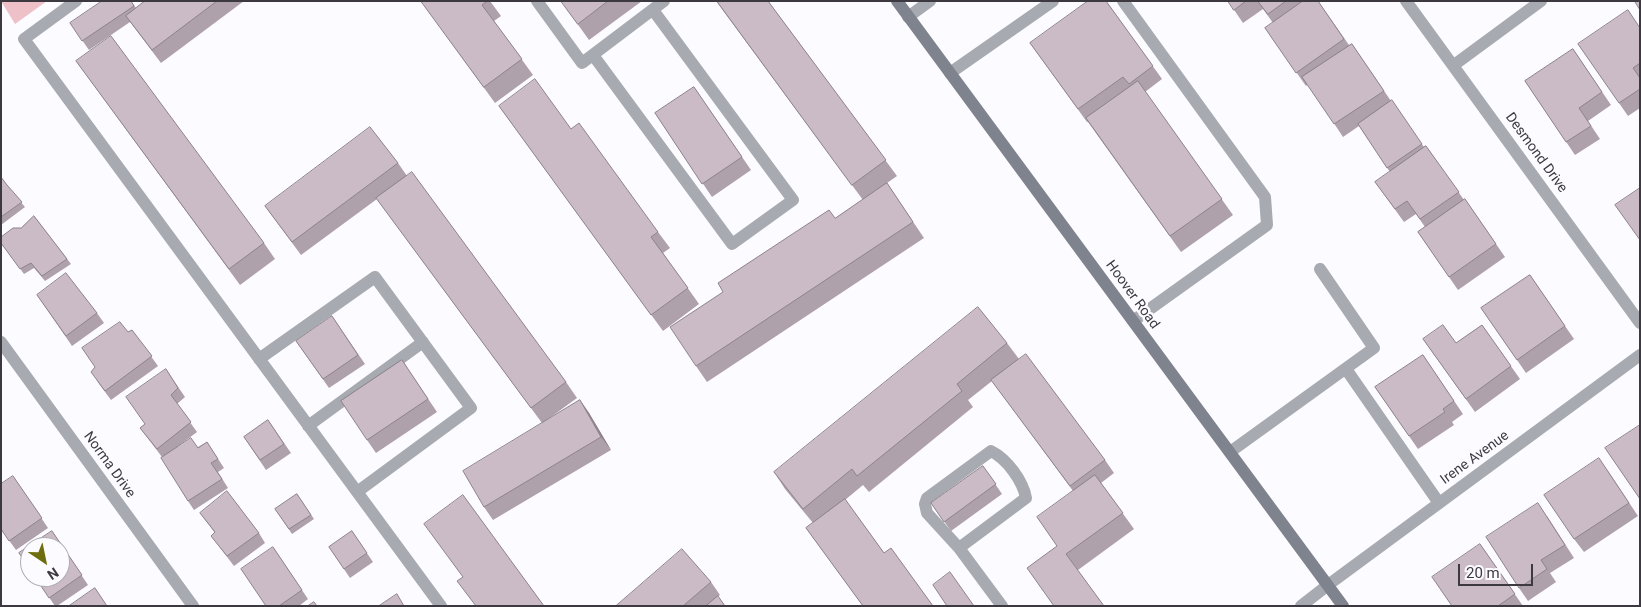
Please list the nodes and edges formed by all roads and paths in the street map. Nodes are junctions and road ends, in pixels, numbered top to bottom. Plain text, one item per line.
1 (76, 1) edge
2 (537, 1) edge
3 (664, 1) edge
4 (897, 1) edge
5 (930, 1) edge
6 (1053, 1) edge
7 (1123, 1) edge
8 (1406, 1) edge
9 (1541, 1) edge
10 (652, 10) junction
11 (908, 17) junction
12 (593, 55) junction
13 (1454, 65) junction
14 (950, 73) junction
15 (1320, 269) dead end
16 (1133, 321) junction
17 (1640, 323) edge
18 (1, 342) edge
19 (423, 342) junction
20 (1640, 355) edge
21 (260, 359) junction
22 (1346, 369) junction
23 (308, 426) junction
24 (1230, 452) junction
25 (357, 492) junction
26 (1439, 504) junction
27 (959, 548) junction
28 (1328, 586) junction
29 (193, 606) edge
30 (441, 606) edge
31 (1002, 606) edge
32 (1301, 606) edge
33 (1343, 606) edge

1 - 21 street
2 - 12 street
3 - 10 street
4 - 11 main road, Hoover Road
5 - 11 street
6 - 14 street
7 - 16 street
8 - 13 street, Desmond Drive
9 - 13 street
10 - 12 street
10 - 12 street
11 - 14 main road, Hoover Road
13 - 17 street, Desmond Drive
14 - 16 main road, Hoover Road
15 - 22 street
16 - 24 main road, Hoover Road
18 - 29 street, Norma Drive
19 - 21 street
19 - 23 street
19 - 25 street
20 - 26 street, Irene Avenue
21 - 23 street
22 - 24 street
22 - 26 street
23 - 25 street
24 - 28 main road, Hoover Road
25 - 30 street
26 - 28 street, Irene Avenue
27 - 27 street
27 - 31 street
28 - 32 street, Irene Avenue
28 - 33 main road, Hoover Road

